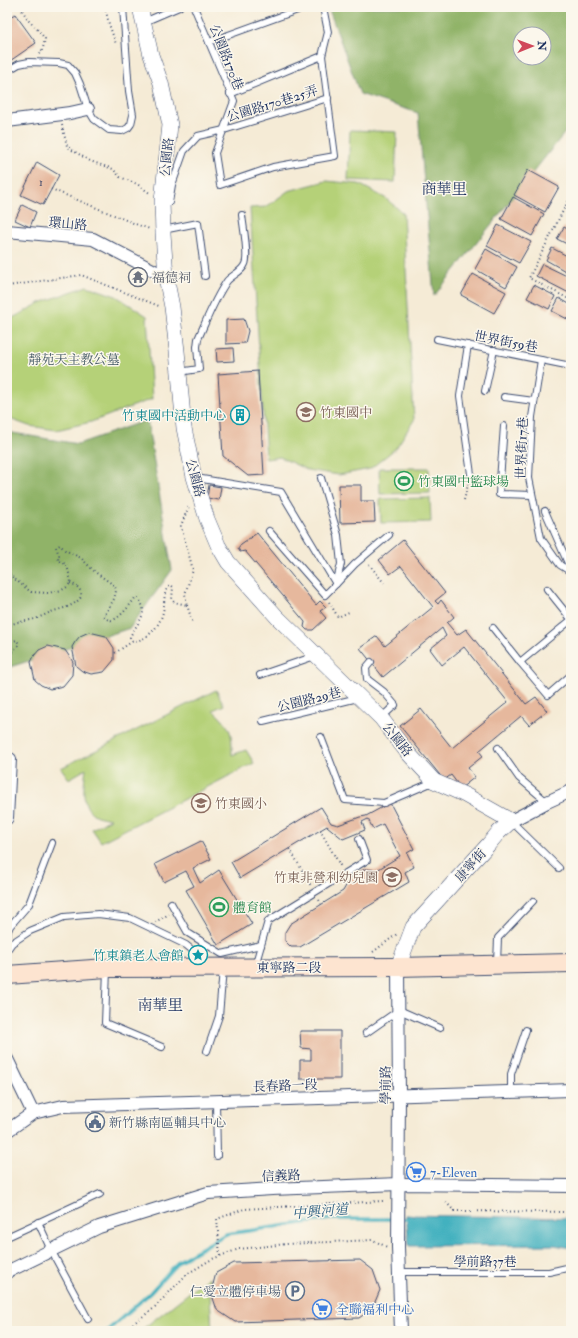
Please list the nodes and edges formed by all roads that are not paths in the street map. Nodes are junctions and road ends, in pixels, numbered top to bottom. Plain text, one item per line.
1 (123, 7) edge
2 (140, 7) edge
3 (179, 7) edge
4 (194, 7) edge
5 (306, 7) edge
6 (323, 7) edge
7 (143, 23) junction
8 (209, 42) junction
9 (322, 56) junction
10 (7, 71) edge
11 (230, 94) junction
12 (328, 98) junction
13 (85, 109) junction
14 (7, 121) edge
15 (224, 130) junction
16 (242, 215) dead end
17 (7, 231) edge
18 (163, 231) junction
19 (204, 276) dead end
20 (166, 277) junction
21 (437, 339) dead end
22 (468, 345) junction
23 (494, 350) junction
24 (541, 360) junction
25 (571, 366) edge
26 (179, 372) junction
27 (485, 391) dead end
28 (504, 397) dead end
29 (534, 401) junction
30 (504, 426) dead end
31 (471, 474) road end
32 (194, 477) junction
33 (321, 478) dead end
34 (532, 495) junction
35 (546, 512) dead end
36 (269, 531) dead end
37 (389, 535) dead end
38 (571, 571) edge
39 (336, 584) junction
40 (547, 589) dead end
41 (571, 619) edge
42 (493, 628) dead end
43 (316, 656) junction
44 (372, 662) dead end
45 (520, 662) junction
46 (260, 675) dead end
47 (571, 675) edge
48 (360, 697) junction
49 (381, 718) junction
50 (263, 721) dead end
51 (321, 737) dead end
52 (498, 748) dead end
53 (8, 759) edge
54 (434, 781) junction
55 (571, 791) edge
56 (547, 802) junction
57 (7, 818) edge
58 (511, 821) junction
59 (359, 839) dead end
60 (52, 842) dead end
61 (559, 868) dead end
62 (533, 901) dead end
63 (170, 903) dead end
64 (7, 933) edge
65 (261, 945) junction
66 (7, 950) edge
67 (571, 963) edge
68 (497, 965) junction
69 (219, 967) junction
70 (255, 967) junction
71 (398, 967) junction
72 (107, 968) junction
73 (7, 975) edge
74 (399, 1010) junction
75 (440, 1028) dead end
76 (526, 1030) dead end
77 (366, 1033) dead end
78 (162, 1047) dead end
79 (207, 1052) dead end
80 (7, 1059) edge
81 (571, 1090) edge
82 (511, 1092) junction
83 (400, 1095) junction
84 (216, 1101) junction
85 (33, 1113) junction
86 (7, 1131) edge
87 (217, 1156) dead end
88 (399, 1184) junction
89 (571, 1186) edge
90 (100, 1194) dead end
91 (38, 1222) junction
92 (7, 1238) edge
93 (51, 1250) junction
94 (571, 1267) edge
95 (7, 1272) edge
96 (399, 1272) junction
97 (88, 1319) dead end
98 (401, 1331) edge

1 - 13 lane
2 - 7 street, 公園路
3 - 7 lane
4 - 8 lane, 公園路170巷
5 - 8 lane
6 - 9 lane
7 - 18 street, 公園路
8 - 11 lane, 公園路170巷
9 - 11 lane
9 - 12 lane
10 - 13 lane
11 - 15 lane, 公園路170巷
12 - 15 lane, 公園路170巷25弄
12 - 15 lane, 公園路170巷
13 - 14 street
15 - 18 lane, 公園路170巷25弄
16 - 26 lane
17 - 20 street, 環山路
18 - 19 lane
18 - 20 street, 公園路
20 - 26 street, 公園路
21 - 22 lane, 世界街59巷
22 - 23 lane, 世界街59巷
22 - 31 lane
23 - 24 lane, 世界街59巷
23 - 27 lane
24 - 25 lane, 世界街59巷
24 - 29 lane, 世界街17巷
26 - 32 street, 公園路
28 - 29 lane
29 - 34 lane, 世界街17巷
30 - 34 lane
32 - 39 lane
32 - 43 street, 公園路
33 - 39 lane
34 - 38 lane, 世界街17巷
35 - 38 lane
36 - 39 lane
37 - 39 lane
40 - 41 lane
41 - 45 lane
42 - 45 lane
43 - 46 lane
43 - 48 street, 公園路
44 - 49 lane
45 - 47 lane
48 - 49 street, 公園路
48 - 50 lane, 公園路29巷
49 - 54 street, 公園路
51 - 54 lane
52 - 56 lane
53 - 57 street
54 - 58 street, 公園路
55 - 56 street, 康寧街
56 - 58 street, 康寧街
58 - 61 lane
58 - 71 street, 康寧街
59 - 65 lane
60 - 64 lane
62 - 68 lane
63 - 65 lane
65 - 70 lane
66 - 69 lane
67 - 68 main road, 東寧路二段
68 - 71 main road, 東寧路二段
69 - 70 main road, 東寧路二段
69 - 72 main road, 東寧路二段
69 - 79 lane
70 - 71 main road, 東寧路二段
71 - 74 street, 學前路
72 - 73 main road, 東寧路二段
72 - 78 lane
74 - 75 lane
74 - 77 lane
74 - 83 street, 學前路
76 - 82 lane
80 - 85 street
81 - 82 street, 長春路一段
82 - 83 street, 長春路一段
83 - 84 street, 長春路一段
83 - 88 street, 學前路
84 - 85 street, 長春路一段
84 - 87 lane
85 - 86 street, 長春路一段
88 - 89 street, 信義路
88 - 93 street, 信義路
88 - 96 street, 學前路
90 - 91 lane
91 - 92 lane
91 - 93 lane
93 - 95 street, 信義路
93 - 97 lane
94 - 96 lane, 學前路37巷
96 - 98 street

